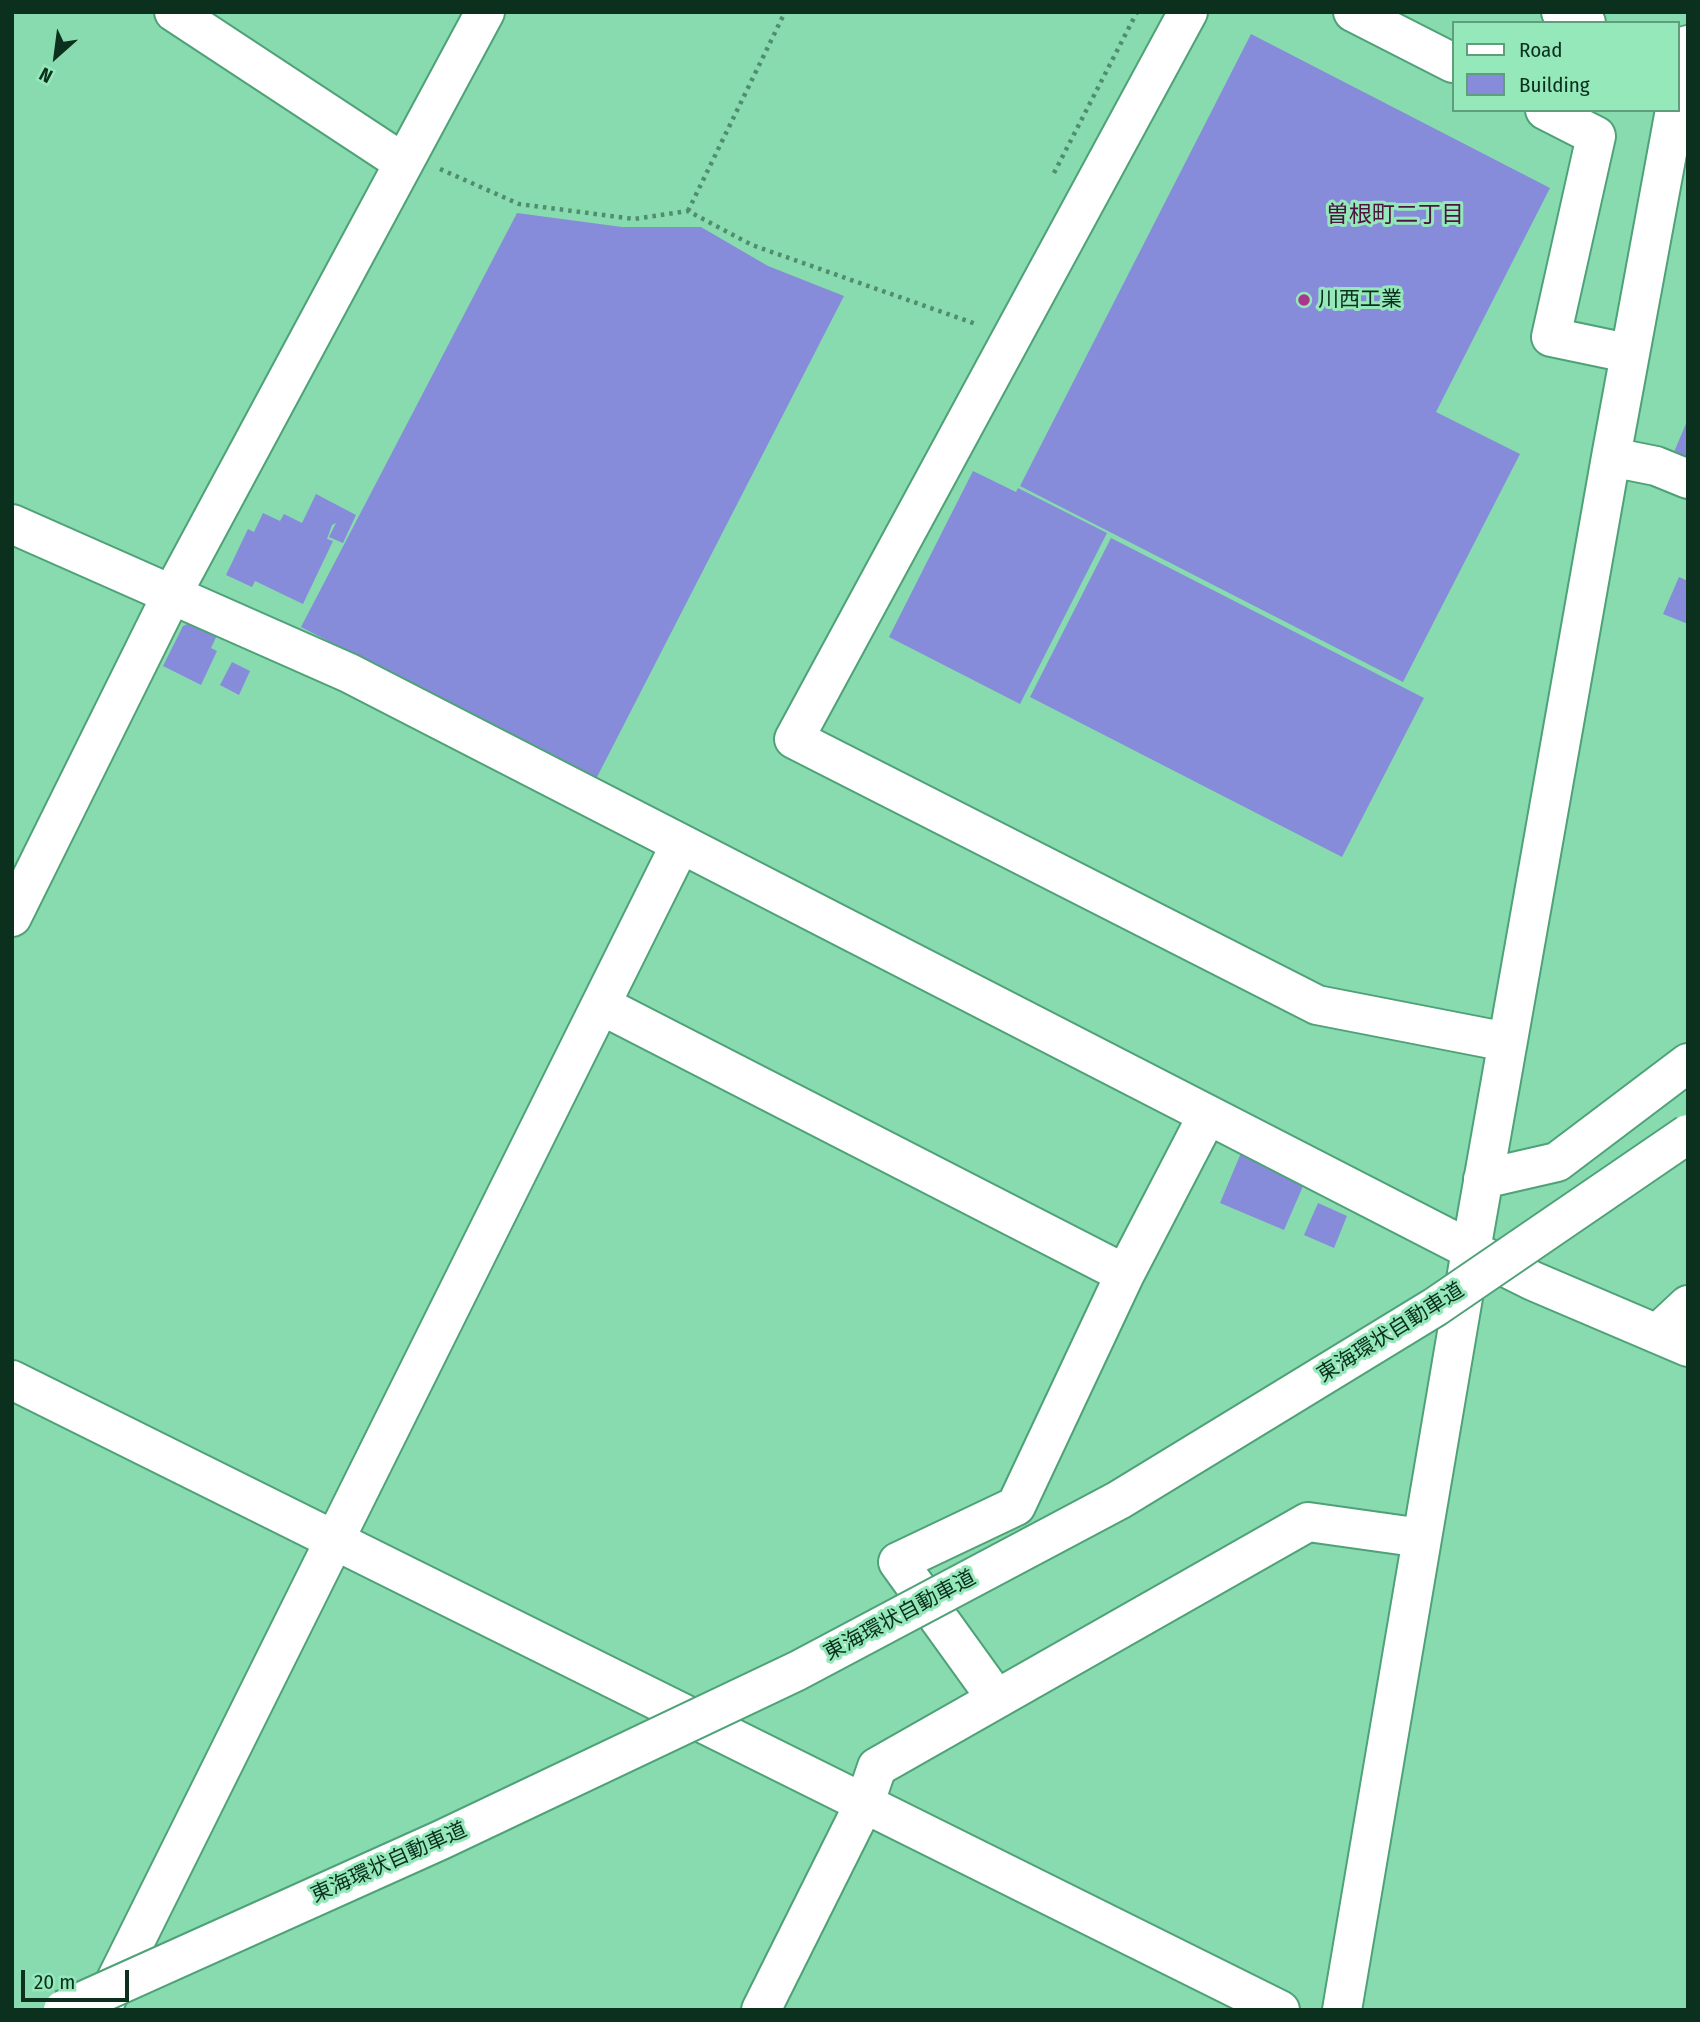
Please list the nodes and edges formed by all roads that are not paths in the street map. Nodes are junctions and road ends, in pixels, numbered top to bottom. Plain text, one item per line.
1 (174, 12) edge
2 (485, 12) edge
3 (1188, 12) edge
4 (1353, 12) edge
5 (1561, 12) edge
6 (1581, 21) edge
7 (1684, 48) edge
8 (1452, 62) edge
9 (1679, 86) edge
10 (1549, 112) edge
11 (1675, 112) edge
12 (405, 158) junction
13 (1618, 351) dead end
14 (1611, 457) junction
15 (1688, 479) edge
16 (12, 524) edge
17 (173, 594) junction
18 (680, 845) junction
19 (12, 917) edge
20 (601, 1005) junction
21 (1507, 1042) junction
22 (1688, 1063) edge
23 (1207, 1116) junction
24 (1688, 1134) edge
25 (1483, 1179) junction
26 (1471, 1250) junction
27 (1125, 1274) junction
28 (1688, 1305) edge
29 (1672, 1340) edge
30 (12, 1380) edge
31 (1422, 1538) junction
32 (335, 1542) junction
33 (996, 1698) junction
34 (865, 1802) junction
35 (63, 2010) edge
36 (101, 2010) edge
37 (761, 2010) edge
38 (1280, 2010) edge
39 (1342, 2010) edge

1 - 12 main road
2 - 12 main road
3 - 21 main road
4 - 8 main road
5 - 6 main road
7 - 9 main road
10 - 13 main road
11 - 14 main road
12 - 17 main road
14 - 15 main road
14 - 21 main road
16 - 17 main road
17 - 18 main road
17 - 19 main road
18 - 20 main road
18 - 23 main road
20 - 27 main road
20 - 32 main road
21 - 25 main road
22 - 25 main road
23 - 26 main road
23 - 27 main road
24 - 35 main road, 東海環状自動車道, bridge
25 - 26 main road
26 - 29 main road
26 - 31 main road
27 - 33 main road
28 - 29 main road
30 - 32 main road
31 - 33 main road
31 - 39 main road
32 - 34 main road
32 - 36 main road
33 - 34 main road
34 - 37 main road
34 - 38 main road

